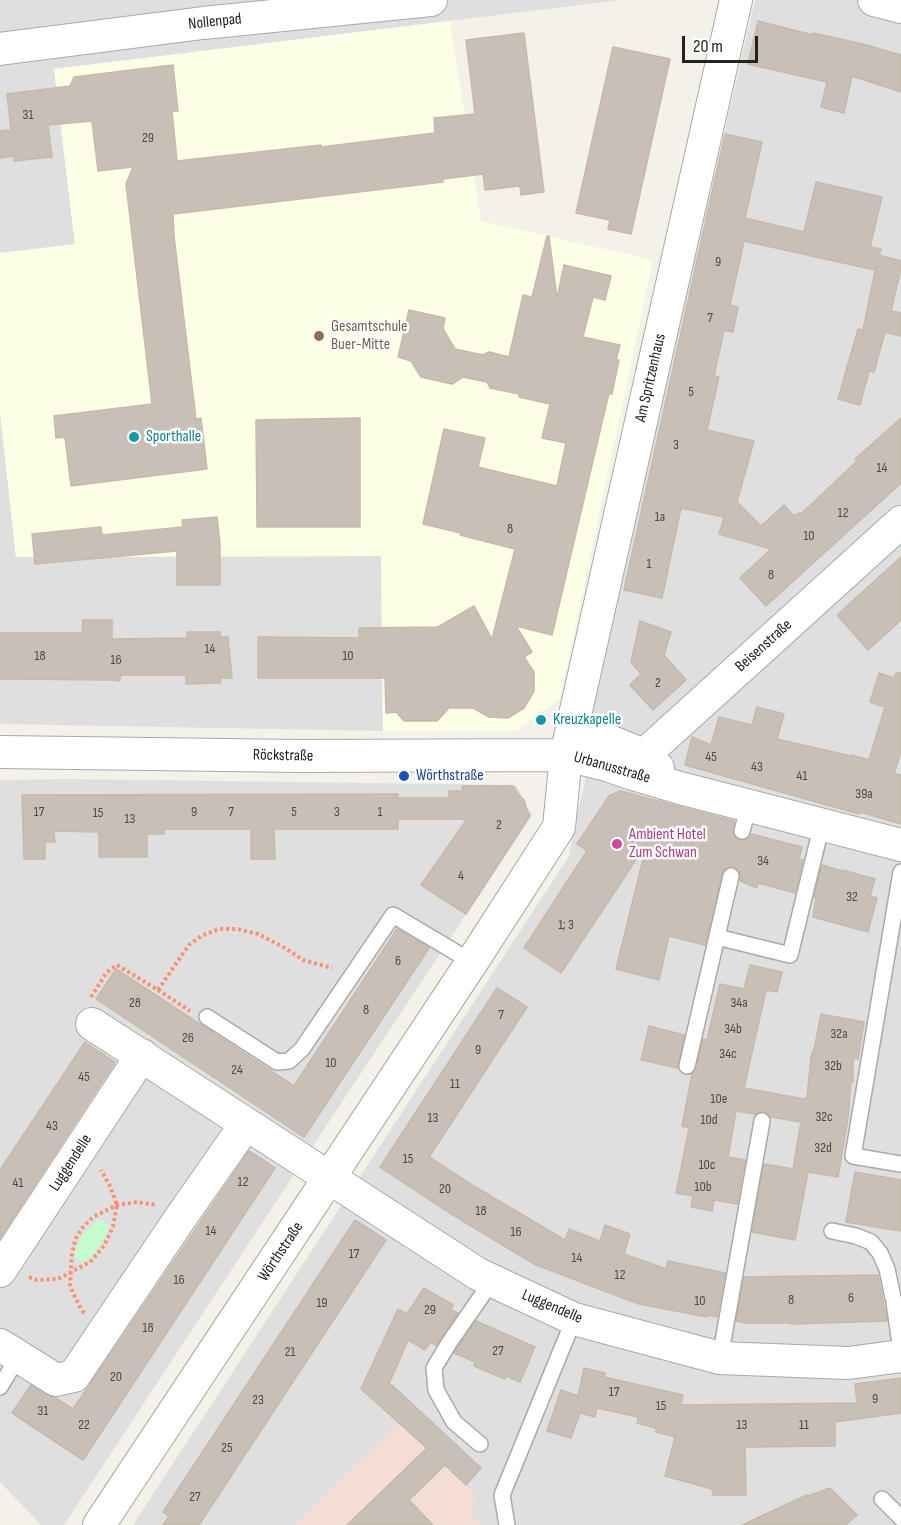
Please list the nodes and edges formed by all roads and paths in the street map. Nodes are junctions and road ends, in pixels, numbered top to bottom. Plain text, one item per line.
1 (431, 0) edge
2 (736, 0) edge
3 (874, 0) edge
4 (901, 7) edge
5 (202, 12) edge
6 (0, 49) edge
7 (901, 522) edge
8 (0, 752) edge
9 (566, 755) junction
10 (640, 765) junction
11 (822, 824) junction
12 (901, 845) edge
13 (901, 872) edge
14 (730, 876) dead end
15 (717, 937) junction
16 (472, 962) junction
17 (353, 974) junction
18 (158, 990) junction
19 (207, 1017) joint
20 (92, 1024) joint
21 (142, 1055) junction
22 (687, 1066) dead end
23 (762, 1121) dead end
24 (246, 1124) junction
25 (79, 1150) junction
26 (901, 1164) edge
27 (329, 1178) junction
28 (117, 1205) junction
29 (181, 1217) junction
30 (832, 1231) dead end
31 (2, 1268) edge
32 (70, 1273) junction
33 (492, 1281) junction
34 (574, 1319) junction
35 (104, 1332) junction
36 (9, 1351) edge
37 (901, 1351) edge
38 (901, 1356) edge
39 (720, 1358) junction
40 (0, 1387) edge
41 (480, 1444) dead end
42 (882, 1500) dead end
43 (901, 1518) edge
44 (99, 1525) edge
45 (507, 1525) edge

1 - 5 street, Nollenpad
2 - 9 street, Am Spritzenhaus
3 - 4 street
5 - 6 street, Nollenpad
7 - 10 street, Beisenstraße
8 - 9 street, Röckstraße
9 - 10 street, Urbanusstraße
9 - 16 street, Wörthstraße
10 - 11 street, Urbanusstraße
11 - 12 street, Urbanusstraße
11 - 15 lane
13 - 26 lane
14 - 15 lane
15 - 22 lane
16 - 17 lane
16 - 27 street, Wörthstraße
17 - 18 path
17 - 19 lane
18 - 19 path
18 - 20 path
20 - 21 street, Luggendelle
21 - 24 street, Luggendelle
21 - 25 street, Luggendelle
23 - 39 lane
24 - 27 street, Luggendelle
24 - 29 street
25 - 28 path
25 - 31 street, Luggendelle
27 - 33 street, Luggendelle
27 - 44 street, Wörthstraße
28 - 29 path
28 - 32 path
28 - 32 path
29 - 35 street
30 - 37 lane
31 - 32 path
32 - 35 path
33 - 34 street, Luggendelle
33 - 41 lane
34 - 39 street, Luggendelle
34 - 45 lane
35 - 36 street
36 - 40 lane
38 - 39 street, Luggendelle
42 - 43 lane

